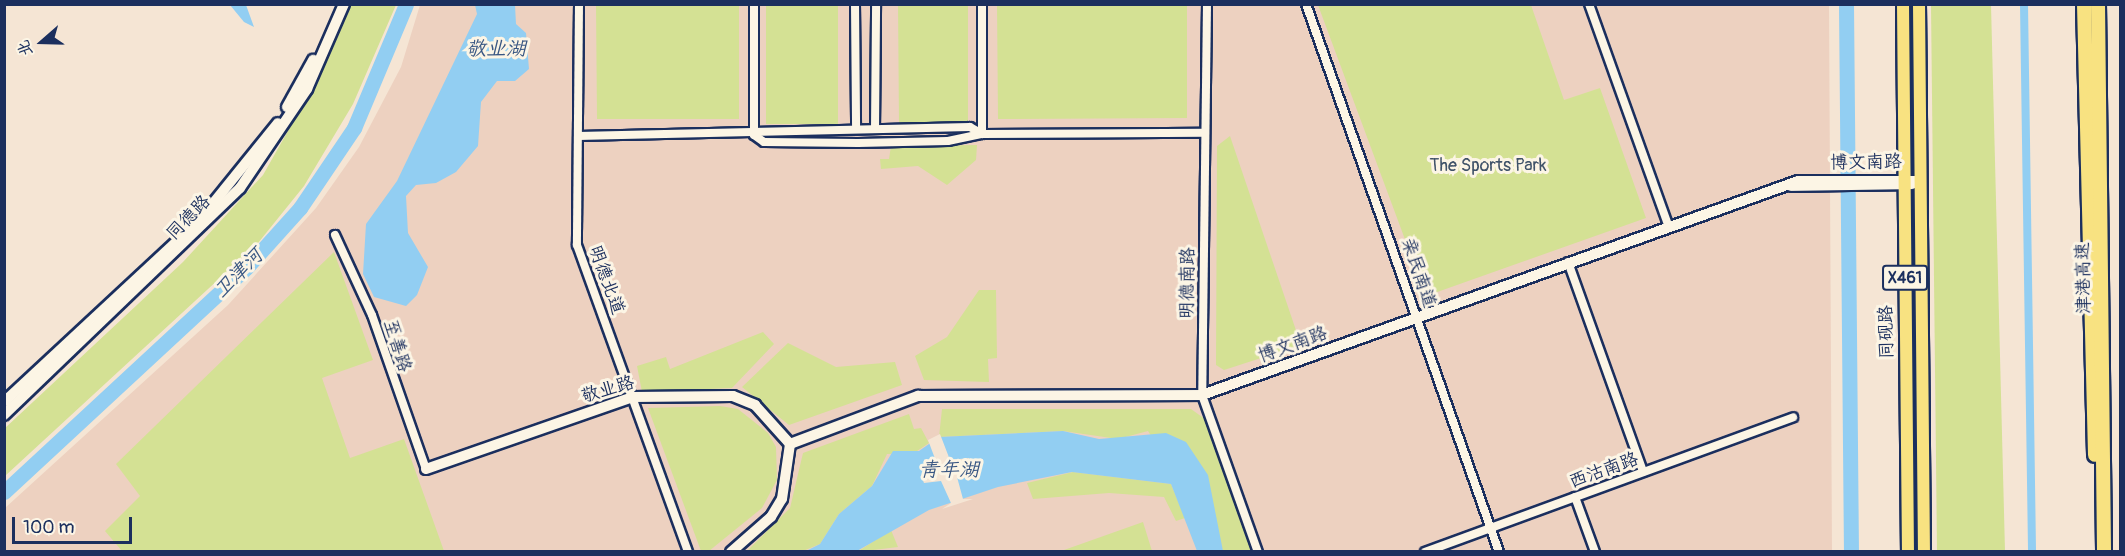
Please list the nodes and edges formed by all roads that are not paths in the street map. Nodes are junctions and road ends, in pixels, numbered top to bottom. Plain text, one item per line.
1 (336, 4) edge
2 (344, 4) edge
3 (579, 4) edge
4 (754, 4) edge
5 (855, 4) edge
6 (876, 4) edge
7 (982, 4) edge
8 (1207, 4) edge
9 (1306, 4) edge
10 (1589, 4) edge
11 (1903, 4) edge
12 (1919, 4) edge
13 (2084, 4) edge
14 (2098, 4) edge
15 (856, 129) junction
16 (875, 129) junction
17 (1205, 133) junction
18 (982, 134) junction
19 (754, 135) junction
20 (578, 136) junction
21 (1920, 181) junction
22 (1904, 182) junction
23 (1668, 225) junction
24 (335, 235) dead end
25 (1568, 262) junction
26 (1418, 318) junction
27 (1202, 395) junction
28 (633, 397) junction
29 (4, 402) edge
30 (4, 415) edge
31 (1793, 417) dead end
32 (790, 444) junction
33 (426, 469) joint
34 (1643, 472) junction
35 (1575, 497) junction
36 (1491, 528) junction
37 (2104, 529) junction
38 (688, 552) edge
39 (731, 552) edge
40 (1258, 552) edge
41 (1425, 552) edge
42 (1500, 552) edge
43 (1595, 552) edge
44 (1908, 552) edge
45 (1924, 552) edge
46 (2104, 552) edge

1 - 29 street, 同德路
2 - 30 street, 同德路
3 - 20 street, 明德北道
4 - 19 street
5 - 15 street
6 - 16 street
7 - 18 street
8 - 17 street, 明德南路
9 - 26 street, 亲民南道
10 - 23 street
11 - 22 main road, 同砚路 / X461
12 - 21 main road, 同砚路 / X461
13 - 37 highway
14 - 37 highway, 津港高速
15 - 16 street
15 - 19 street
16 - 18 street
17 - 18 street
17 - 27 street, 明德南路
18 - 19 street
19 - 20 street
20 - 28 street, 明德北道
21 - 22 street, 博文南路
21 - 45 main road, 同砚路 / X461
22 - 23 street, 博文南路
22 - 44 main road, 同砚路 / X461
23 - 25 street, 博文南路
24 - 33 street, 至善路
25 - 26 street, 博文南路
25 - 34 street
26 - 27 street, 博文南路
26 - 36 street, 亲民南道
27 - 32 street, 博文南路
27 - 40 street, 明德南路
28 - 32 street, 敬业路
28 - 33 street, 敬业路
28 - 38 street, 明德北道
31 - 34 street, 西沽南路
32 - 39 street
34 - 35 street, 西沽南路
35 - 36 street, 西沽南路
35 - 43 street
36 - 41 street, 西沽南路
36 - 42 street, 亲民南道
37 - 46 highway, 津港高速

